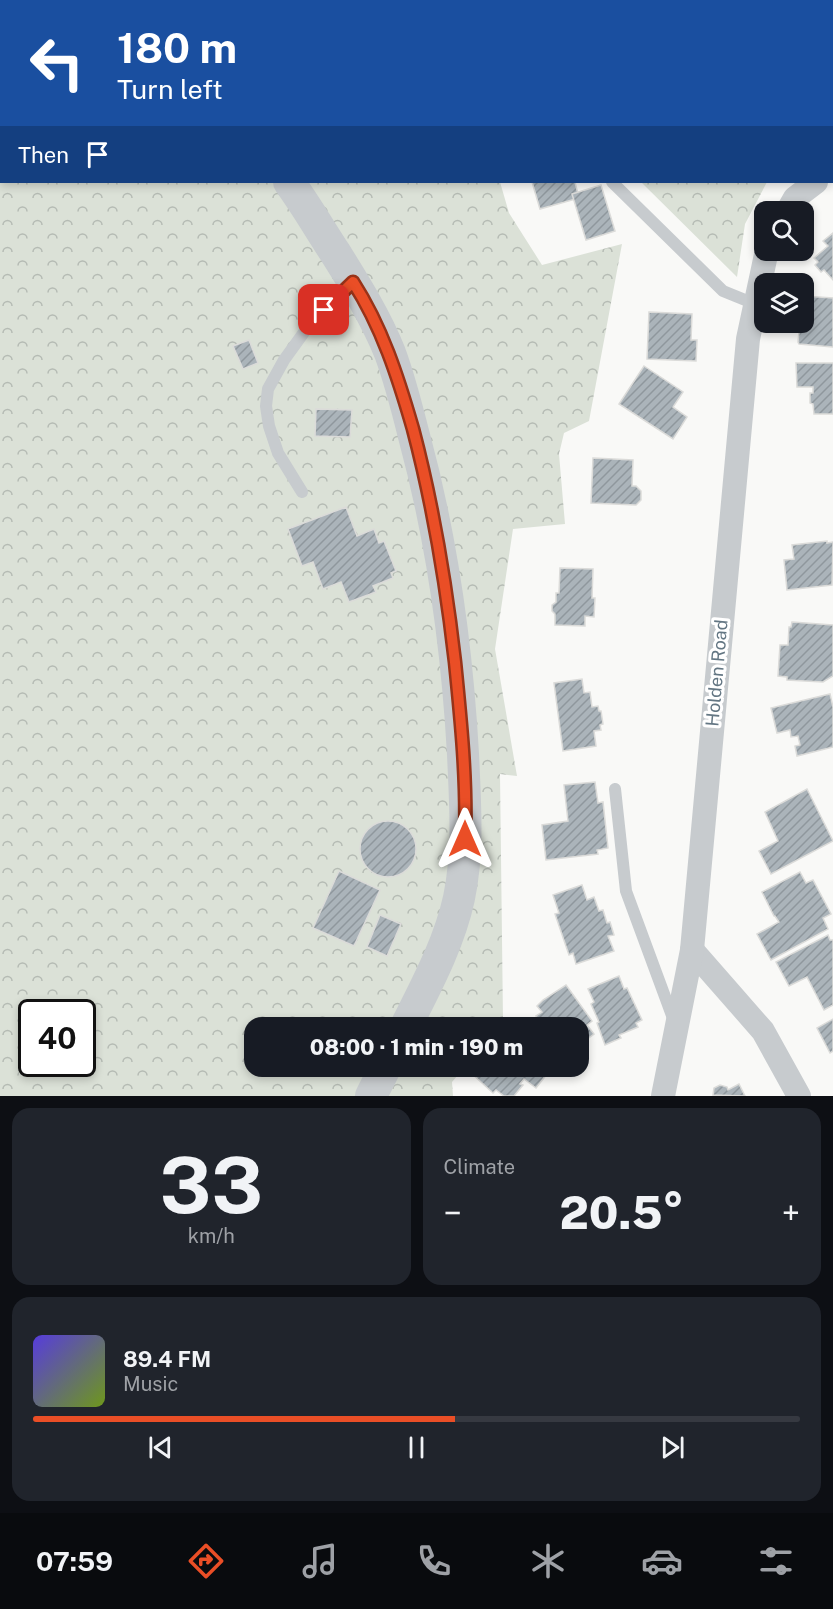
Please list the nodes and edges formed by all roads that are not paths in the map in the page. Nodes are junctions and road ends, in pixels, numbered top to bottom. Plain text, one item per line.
1 (290, 183) edge
2 (613, 183) edge
3 (815, 183) edge
4 (793, 201) edge
5 (353, 282) junction
6 (754, 304) edge
7 (754, 309) edge
8 (302, 492) dead end
9 (615, 789) dead end
10 (692, 950) junction
11 (410, 1017) edge
12 (677, 1028) junction
13 (380, 1077) edge
14 (371, 1096) edge
15 (663, 1096) edge
16 (799, 1096) edge

1 - 5 street
2 - 6 lane
3 - 4 street
5 - 8 lane
5 - 11 street
7 - 10 street, Holden Road
9 - 12 lane
10 - 12 street, Holden Road
10 - 16 street
12 - 15 street, Holden Road
13 - 14 street

